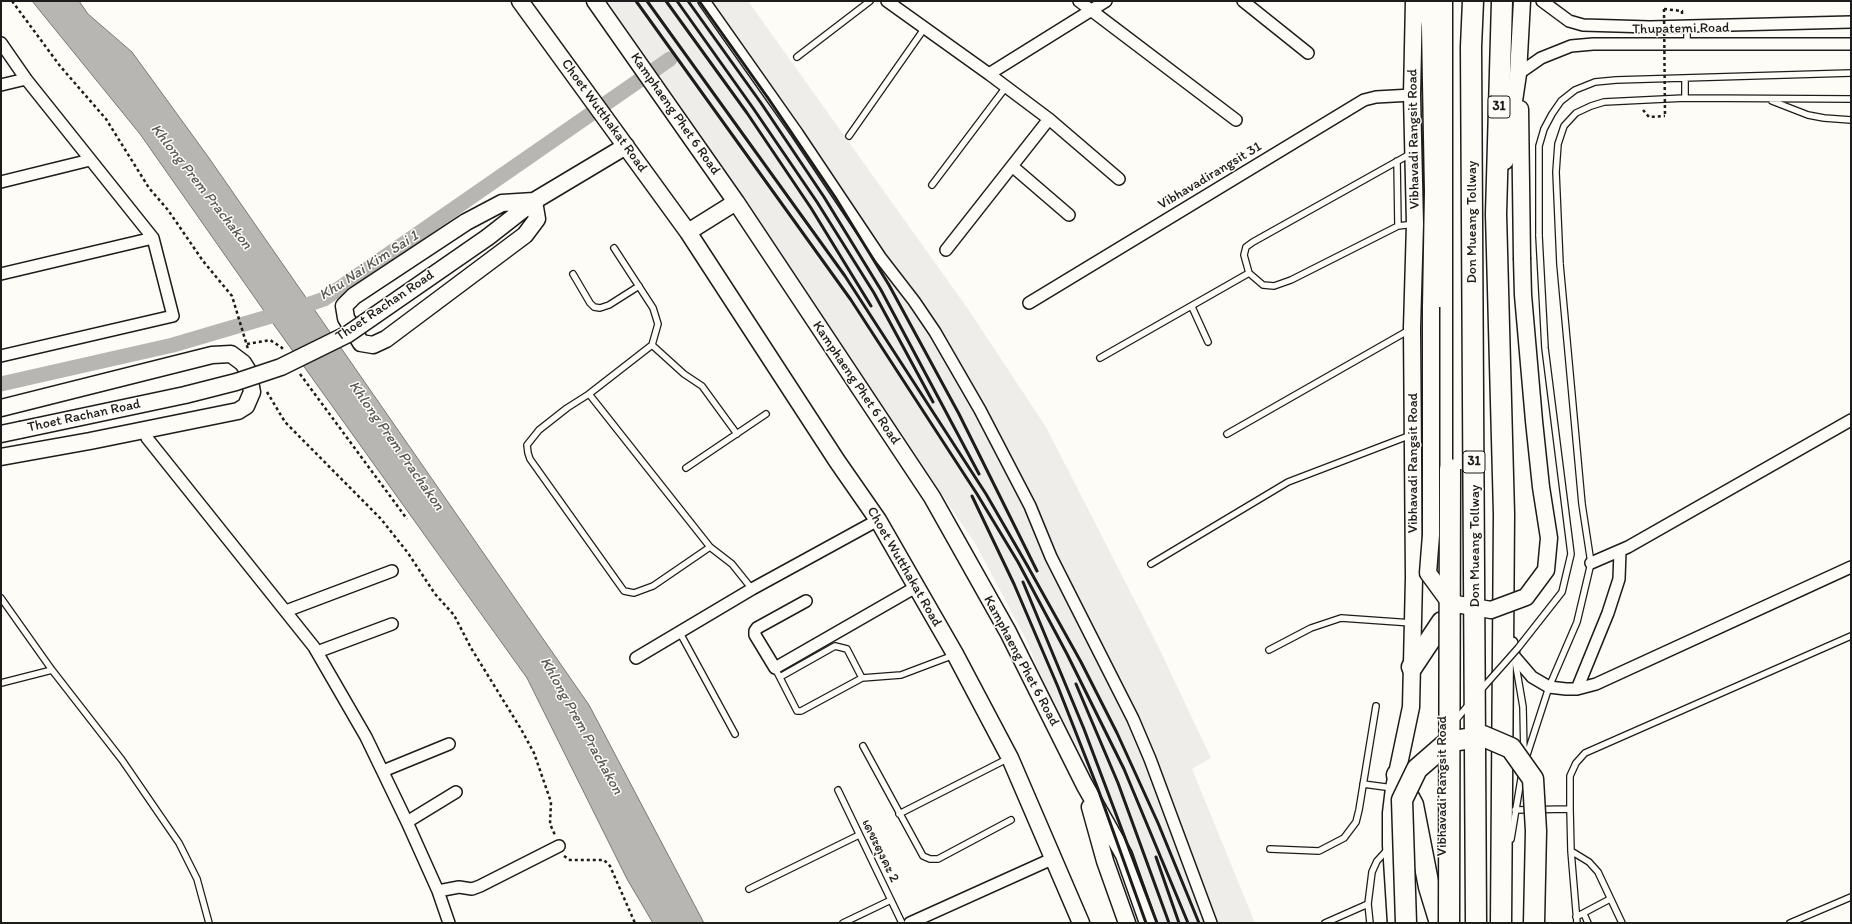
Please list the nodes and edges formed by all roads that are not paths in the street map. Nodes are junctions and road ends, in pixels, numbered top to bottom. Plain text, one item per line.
1 (520, 1) edge
2 (596, 1) edge
3 (870, 1) edge
4 (887, 1) edge
5 (1079, 1) edge
6 (1106, 1) edge
7 (1243, 1) edge
8 (1428, 1) edge
9 (1442, 1) edge
10 (1454, 1) edge
11 (1473, 1) edge
12 (1502, 1) edge
13 (1522, 1) edge
14 (1542, 1) edge
15 (706, 3) edge
16 (1410, 4) edge
17 (1092, 10) junction
18 (1851, 22) edge
19 (1687, 26) junction
20 (1430, 27) junction
21 (924, 29) junction
22 (1, 43) edge
23 (1687, 44) junction
24 (1851, 44) edge
25 (1308, 53) dead end
26 (797, 57) dead end
27 (1851, 73) edge
28 (990, 74) junction
29 (26, 79) junction
30 (1686, 79) junction
31 (1517, 81) junction
32 (1, 85) edge
33 (1006, 87) junction
34 (1412, 95) junction
35 (1685, 98) junction
36 (1768, 99) junction
37 (1851, 99) edge
38 (1049, 119) junction
39 (1236, 120) dead end
40 (1851, 120) edge
41 (849, 136) dead end
42 (626, 146) junction
43 (1414, 152) junction
44 (90, 160) junction
45 (1397, 161) junction
46 (1012, 166) junction
47 (1119, 179) dead end
48 (1, 182) edge
49 (932, 185) dead end
50 (534, 201) junction
51 (736, 202) junction
52 (1496, 214) junction
53 (1069, 215) dead end
54 (1415, 224) junction
55 (1398, 226) junction
56 (688, 232) junction
57 (153, 238) junction
58 (614, 248) dead end
59 (946, 250) dead end
60 (1249, 273) junction
61 (1, 274) edge
62 (574, 274) dead end
63 (639, 286) junction
64 (1029, 302) dead end
65 (1192, 307) junction
66 (1412, 328) junction
67 (1208, 342) dead end
68 (652, 345) junction
69 (1, 356) edge
70 (1100, 358) dead end
71 (588, 394) junction
72 (1, 408) edge
73 (766, 414) dead end
74 (1851, 420) edge
75 (1, 434) edge
76 (737, 434) junction
77 (1227, 434) dead end
78 (1413, 434) junction
79 (147, 438) dead end
80 (1, 457) edge
81 (686, 468) dead end
82 (1504, 514) junction
83 (878, 520) junction
84 (710, 547) junction
85 (1620, 551) junction
86 (1591, 563) junction
87 (1150, 564) dead end
88 (1851, 566) edge
89 (392, 571) dead end
90 (916, 587) junction
91 (752, 590) junction
92 (1, 598) edge
93 (806, 601) dead end
94 (286, 611) junction
95 (1442, 622) junction
96 (1413, 623) junction
97 (392, 624) dead end
98 (680, 633) junction
99 (1851, 636) edge
100 (1269, 650) dead end
101 (317, 652) junction
102 (954, 654) junction
103 (1514, 656) junction
104 (636, 658) dead end
105 (1412, 667) junction
106 (52, 670) junction
107 (777, 672) junction
108 (862, 678) junction
109 (1, 683) edge
110 (1549, 687) junction
111 (1577, 689) junction
112 (1376, 706) dead end
113 (735, 734) dead end
114 (1444, 735) dead end
115 (1440, 740) dead end
116 (449, 744) dead end
117 (863, 746) dead end
118 (1010, 758) junction
119 (1524, 763) junction
120 (1417, 769) junction
121 (383, 771) junction
122 (1395, 782) junction
123 (1084, 784) junction
124 (1363, 784) junction
125 (838, 790) dead end
126 (456, 792) dead end
127 (1570, 809) junction
128 (1515, 810) junction
129 (899, 814) junction
130 (1011, 820) dead end
131 (407, 822) junction
132 (859, 835) junction
133 (1391, 845) junction
134 (560, 846) road end
135 (1270, 849) dead end
136 (1510, 849) dead end
137 (1571, 851) junction
138 (1054, 858) junction
139 (1508, 864) dead end
140 (749, 889) dead end
141 (438, 891) junction
142 (1851, 897) edge
143 (1610, 899) junction
144 (890, 900) junction
145 (1368, 904) junction
146 (1584, 914) junction
147 (1501, 920) edge
148 (1576, 920) edge
149 (209, 923) edge
150 (449, 923) edge
151 (843, 923) edge
152 (902, 923) edge
153 (910, 923) edge
154 (1081, 923) edge
155 (1127, 923) edge
156 (1148, 923) edge
157 (1212, 923) edge
158 (1325, 923) edge
159 (1370, 923) edge
160 (1396, 923) edge
161 (1406, 923) edge
162 (1441, 923) edge
163 (1448, 923) edge
164 (1476, 923) edge
165 (1534, 923) edge
166 (1588, 923) edge
167 (1622, 923) edge
168 (1790, 923) edge

1 - 42 main road, Choet Wutthakat Road
2 - 51 main road, Kamphaeng Phet 6 Road
3 - 26 lane
4 - 21 street
5 - 17 street
6 - 17 street
7 - 25 street
8 - 20 main road
9 - 95 highway, Vibhavadi Rangsit Road
10 - 163 highway, Don Mueang Tollway / 31, bridge
11 - 164 highway, Don Mueang Tollway / 31, bridge
12 - 52 highway, 31
13 - 31 main road, 31
14 - 19 street, Thupatemi Road
15 - 157 street
16 - 20 main road
16 - 34 main road, Vibhavadi Rangsit Road
17 - 28 street
17 - 39 street
18 - 19 street, Thupatemi Road
19 - 23 lane
20 - 31 main road, bridge
21 - 28 street
21 - 41 lane
22 - 29 street
23 - 24 street, Thupatemi Road
23 - 31 street, Thupatemi Road
27 - 30 lane
28 - 33 street
29 - 32 street
29 - 44 street
30 - 35 lane
30 - 114 lane, bridge
31 - 52 main road, 31
33 - 38 street
33 - 49 lane
34 - 43 main road, Vibhavadi Rangsit Road
34 - 64 street, Vibhavadirangsit 31
35 - 36 lane
35 - 86 lane
36 - 37 lane
36 - 40 lane
38 - 46 street
38 - 47 street
42 - 50 main road, Thoet Rachan Road
42 - 56 main road, Choet Wutthakat Road
43 - 45 lane
43 - 54 main road, Vibhavadi Rangsit Road
44 - 48 street
44 - 57 street
45 - 55 lane
45 - 60 lane
46 - 53 street
46 - 59 street
50 - 50 main road
50 - 75 main road, Thoet Rachan Road, bridge
51 - 56 main road
51 - 123 main road, Kamphaeng Phet 6 Road
52 - 82 highway, 31
54 - 55 lane
54 - 66 main road, Vibhavadi Rangsit Road
55 - 60 lane
56 - 83 main road, Choet Wutthakat Road
57 - 61 street
57 - 69 street
58 - 63 lane
60 - 65 lane
62 - 63 lane
63 - 68 lane
65 - 67 lane
65 - 70 lane
66 - 77 lane
66 - 78 main road, Vibhavadi Rangsit Road
68 - 71 lane
68 - 76 lane
71 - 84 lane
71 - 84 lane
72 - 80 main road
73 - 76 lane
74 - 85 street
76 - 81 lane
78 - 87 lane
78 - 96 main road, Vibhavadi Rangsit Road
79 - 94 street
82 - 103 street
82 - 147 highway, 31
83 - 90 main road, Choet Wutthakat Road
83 - 91 street
84 - 91 lane
85 - 86 street
85 - 111 street
86 - 110 lane
88 - 111 street
89 - 94 street
90 - 102 main road, Choet Wutthakat Road
90 - 107 street
91 - 98 street
92 - 106 lane
93 - 107 street
94 - 101 street
95 - 105 highway
95 - 162 highway, Vibhavadi Rangsit Road
96 - 100 lane
96 - 105 main road, Vibhavadi Rangsit Road
97 - 101 street
98 - 104 street
98 - 113 lane
99 - 127 lane
101 - 121 street
102 - 108 lane
102 - 118 main road, Choet Wutthakat Road
103 - 110 street
103 - 119 lane
105 - 122 main road, Vibhavadi Rangsit Road
106 - 109 lane
106 - 149 lane
107 - 108 lane
107 - 108 lane
110 - 111 street
110 - 119 lane
112 - 124 lane
115 - 120 lane, bridge
116 - 121 street
117 - 129 lane
118 - 129 lane
118 - 138 main road, Choet Wutthakat Road
119 - 128 lane
120 - 161 highway, bridge
120 - 165 highway, bridge
121 - 131 street
122 - 124 lane
122 - 133 main road, Vibhavadi Rangsit Road
122 - 162 highway
123 - 155 main road, Kamphaeng Phet 6 Road
123 - 156 main road, Kamphaeng Phet 6 Road
124 - 135 lane
125 - 132 lane, เดชะตุงคะ 2
126 - 131 street
127 - 128 lane
127 - 137 lane
128 - 136 lane
129 - 130 lane
131 - 141 street
132 - 140 lane
132 - 144 lane, เดชะตุงคะ 2
133 - 145 lane
133 - 160 main road, Vibhavadi Rangsit Road
134 - 141 street
137 - 143 lane
137 - 148 lane
138 - 153 street
138 - 154 main road, Choet Wutthakat Road
139 - 147 lane
141 - 150 street
142 - 168 lane
143 - 146 lane
143 - 167 lane
144 - 151 lane
144 - 152 lane, เดชะตุงคะ 2
145 - 158 lane
145 - 159 lane
146 - 148 lane
146 - 166 lane

